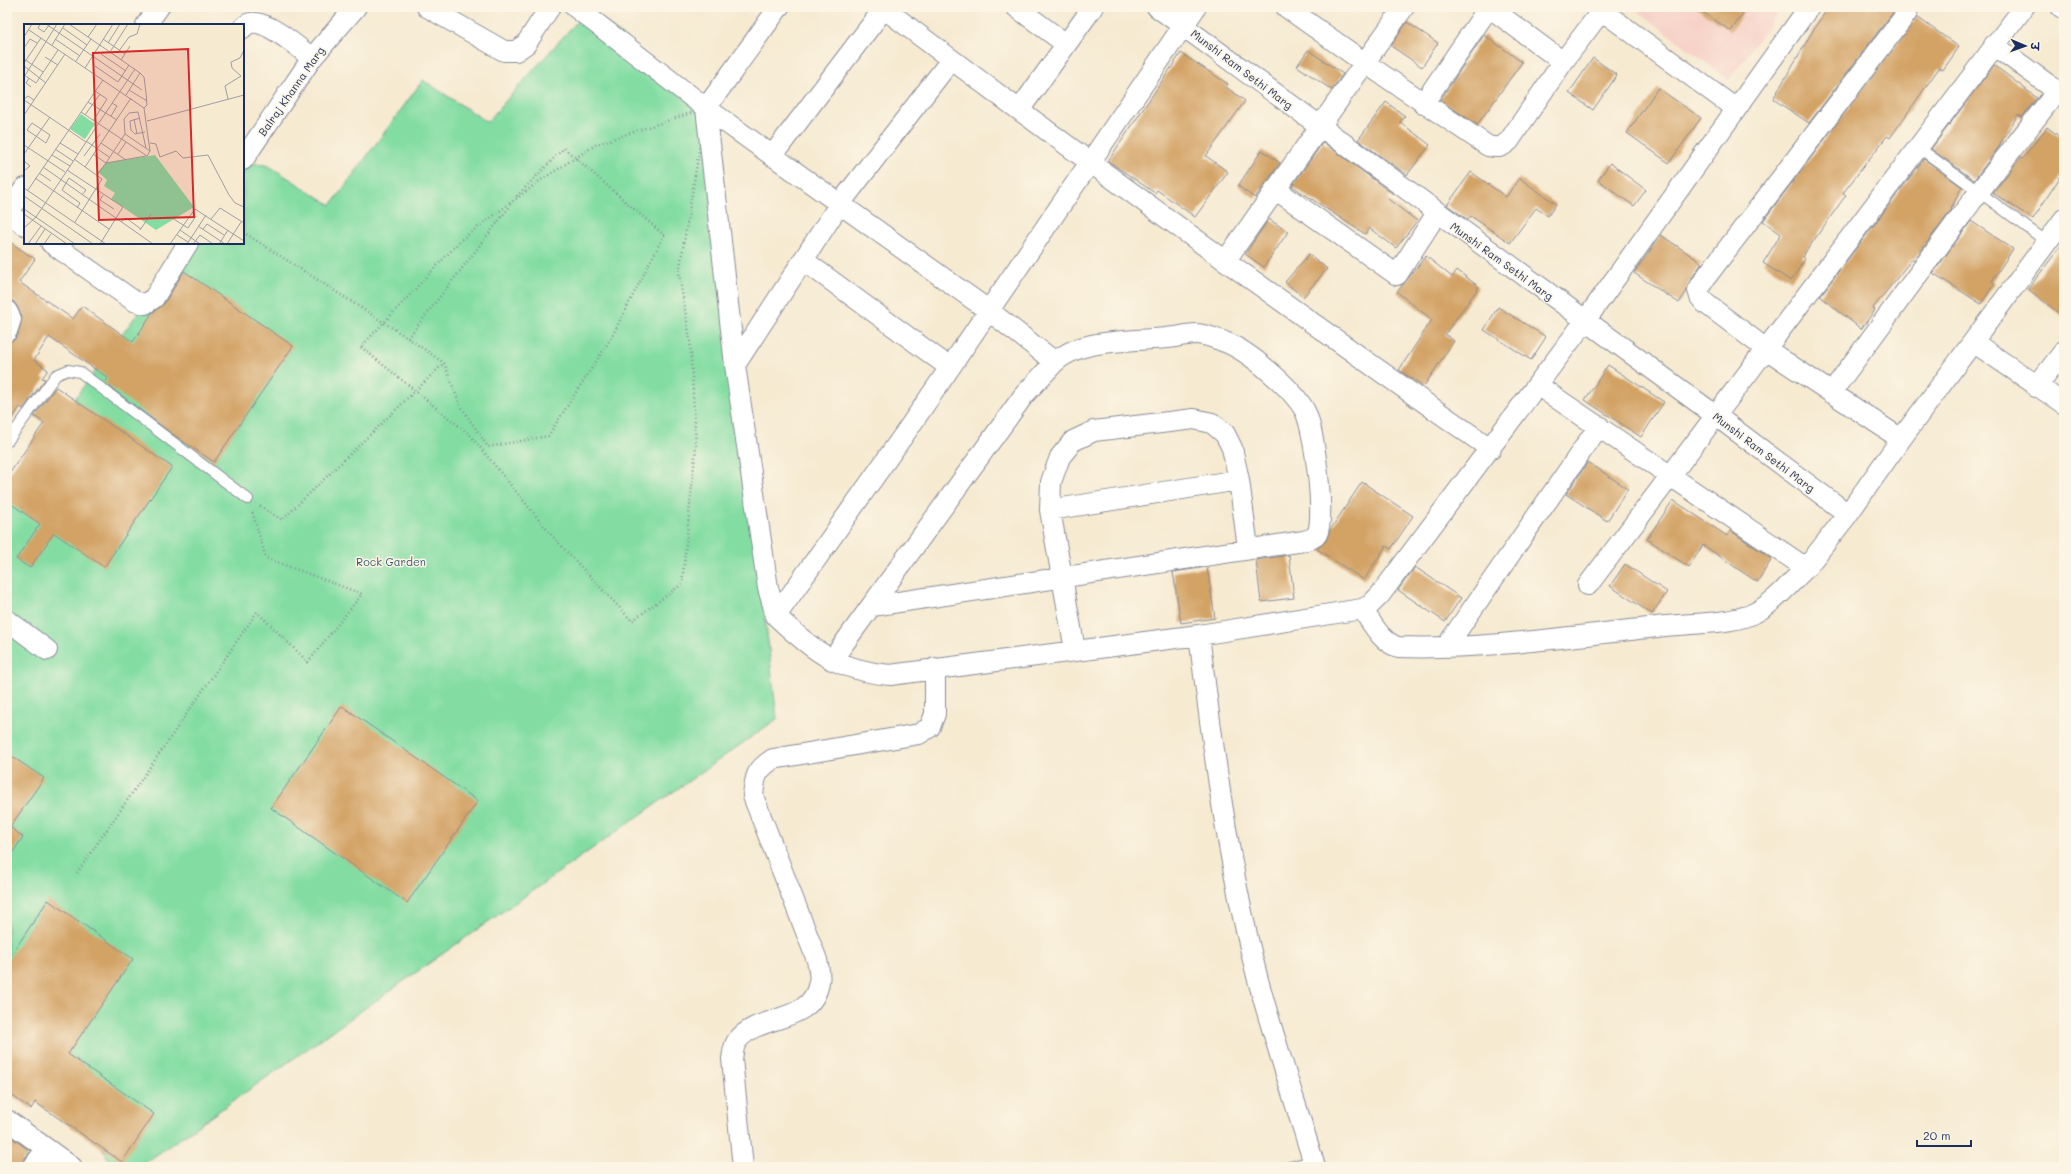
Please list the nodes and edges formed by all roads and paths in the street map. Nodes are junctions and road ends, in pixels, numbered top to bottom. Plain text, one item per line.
1 (159, 7) edge
2 (356, 7) edge
3 (427, 7) edge
4 (550, 7) edge
5 (575, 7) edge
6 (779, 7) edge
7 (884, 7) edge
8 (1016, 7) edge
9 (1093, 7) edge
10 (1157, 7) edge
11 (1196, 7) edge
12 (1404, 7) edge
13 (1489, 7) edge
14 (1810, 7) edge
15 (2024, 7) edge
16 (2061, 7) edge
17 (1599, 9) edge
18 (2064, 9) edge
19 (1297, 10) edge
20 (1907, 13) dead end
21 (147, 24) edge
22 (1183, 25) junction
23 (244, 27) edge
24 (1066, 44) junction
25 (1994, 45) junction
26 (312, 58) junction
27 (951, 60) junction
28 (1563, 62) junction
29 (1365, 64) junction
30 (2061, 94) edge
31 (1423, 104) junction
32 (706, 108) junction
33 (1020, 109) junction
34 (1736, 109) junction
35 (1318, 127) junction
36 (1918, 146) junction
37 (772, 156) junction
38 (244, 159) edge
39 (1090, 162) junction
40 (24, 189) edge
41 (1275, 189) junction
42 (1980, 191) junction
43 (839, 205) junction
44 (7, 213) edge
45 (1436, 213) junction
46 (2064, 219) edge
47 (24, 224) edge
48 (244, 233) edge
49 (2047, 242) junction
50 (52, 244) edge
51 (187, 244) edge
52 (803, 260) junction
53 (1226, 260) junction
54 (988, 310) junction
55 (7, 311) edge
56 (1585, 321) junction
57 (7, 331) edge
58 (408, 338) junction
59 (1973, 342) junction
60 (1766, 349) junction
61 (2064, 351) edge
62 (1055, 362) junction
63 (444, 363) junction
64 (735, 365) junction
65 (949, 367) junction
66 (1537, 385) junction
67 (2036, 387) junction
68 (1831, 393) junction
69 (2064, 404) edge
70 (1715, 415) junction
71 (1599, 426) junction
72 (1901, 439) junction
73 (7, 442) edge
74 (1490, 449) junction
75 (1671, 474) junction
76 (1239, 480) junction
77 (248, 499) junction
78 (1050, 510) junction
79 (1848, 514) junction
80 (1248, 548) junction
81 (1806, 568) junction
82 (1062, 578) junction
83 (1588, 585) dead end
84 (872, 606) junction
85 (1362, 609) junction
86 (776, 616) junction
87 (7, 620) edge
88 (1200, 635) junction
89 (1446, 648) junction
90 (47, 650) dead end
91 (1075, 650) junction
92 (832, 660) junction
93 (935, 668) junction
94 (77, 873) dead end
95 (7, 1120) edge
96 (46, 1149) junction
97 (1314, 1164) edge
98 (33, 1167) edge
99 (72, 1167) edge
100 (742, 1167) edge
101 (1289, 1167) edge

1 - 21 street
2 - 26 street, Balraj Khanna Marg
3 - 4 street
5 - 32 street
6 - 32 street
7 - 27 street
7 - 37 street
8 - 24 street
9 - 24 street
10 - 22 street, Munshi Ram Sethi Marg
11 - 22 street
12 - 29 street
13 - 28 street
13 - 31 street
14 - 34 street
15 - 25 street
16 - 18 street
17 - 28 street
17 - 34 street
19 - 29 street
20 - 60 street
22 - 35 street, Munshi Ram Sethi Marg
22 - 39 street
23 - 26 street
24 - 33 street
25 - 30 street
25 - 36 street
26 - 38 street, Balraj Khanna Marg
27 - 33 street
27 - 43 street
28 - 31 street
29 - 31 street
29 - 35 street
30 - 42 street
32 - 32 path
32 - 37 street
32 - 64 street
33 - 39 street
34 - 56 street
35 - 41 street
35 - 45 street, Munshi Ram Sethi Marg
36 - 42 lane
36 - 60 street
37 - 43 street
39 - 53 street
39 - 54 street
40 - 44 street
41 - 45 street
41 - 53 street
42 - 49 lane
42 - 68 street
43 - 52 street
43 - 54 street
44 - 47 street
45 - 56 street, Munshi Ram Sethi Marg
46 - 49 street
48 - 58 path
49 - 59 street
50 - 51 street
52 - 64 street
52 - 65 street
53 - 74 street
54 - 62 street
54 - 65 street
55 - 57 street
56 - 66 street
56 - 70 street, Munshi Ram Sethi Marg
58 - 63 path
58 - 63 path
59 - 67 street
59 - 72 street
60 - 68 street
60 - 70 street
61 - 67 street
62 - 80 street
62 - 84 street
63 - 77 path
64 - 86 street
65 - 86 street
66 - 71 street
66 - 74 street
67 - 69 street
68 - 72 street
70 - 75 street
70 - 79 street, Munshi Ram Sethi Marg
71 - 75 street
71 - 89 street
72 - 79 street
73 - 77 lane
74 - 85 street
75 - 81 street
75 - 83 street
76 - 78 street
76 - 78 street
76 - 80 street
77 - 94 path
78 - 82 street
79 - 81 street
80 - 82 street
81 - 89 street
82 - 84 street
82 - 91 street
84 - 92 street
85 - 88 street
85 - 89 street
86 - 92 street
87 - 90 street
88 - 91 street
88 - 97 street
91 - 93 street
92 - 93 street
93 - 100 street
95 - 96 street
96 - 98 street
96 - 99 street
97 - 101 lane

